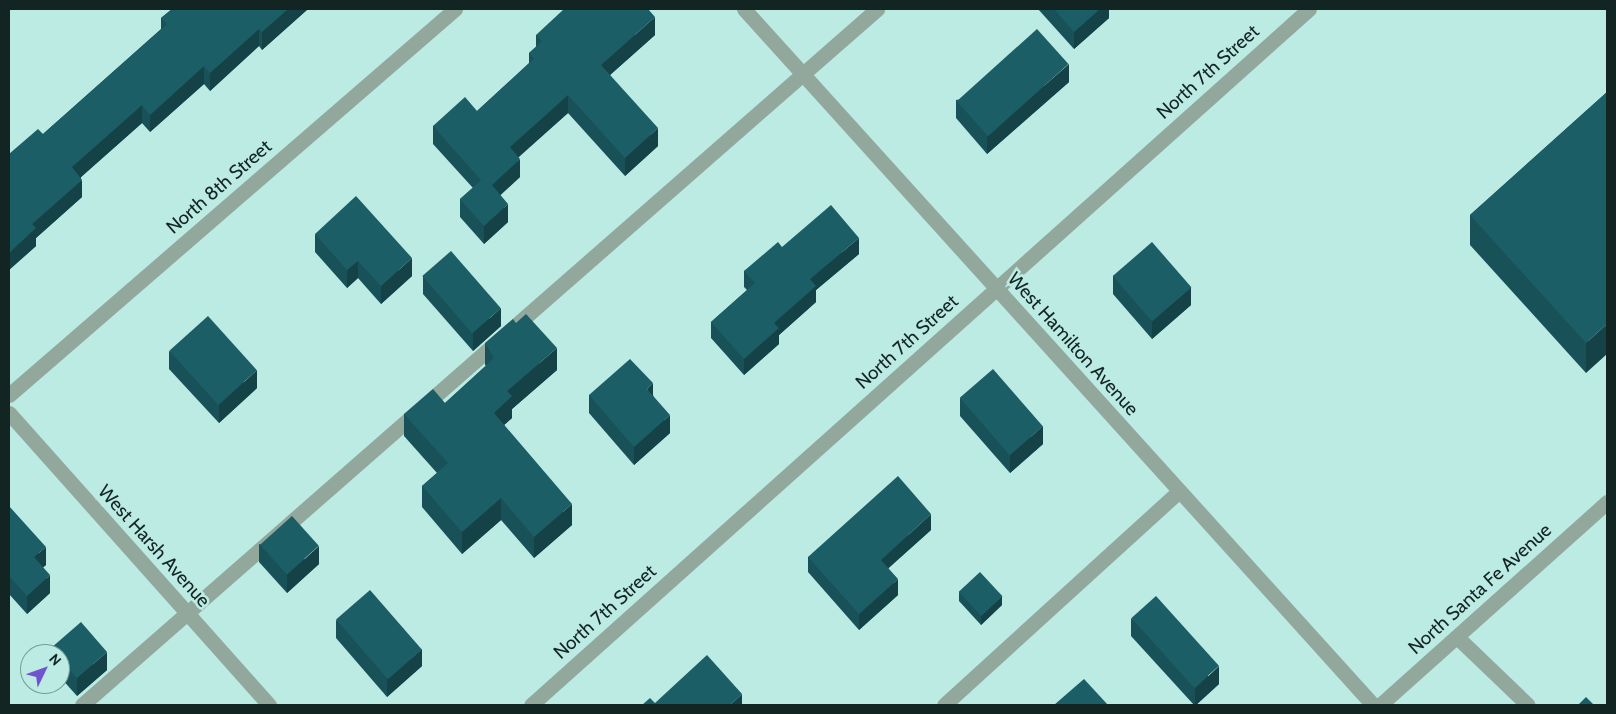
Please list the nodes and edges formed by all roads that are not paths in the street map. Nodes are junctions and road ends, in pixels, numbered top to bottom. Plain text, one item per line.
1 (455, 9) edge
2 (744, 9) edge
3 (877, 9) edge
4 (1309, 9) edge
5 (804, 75) junction
6 (996, 289) junction
7 (9, 395) edge
8 (9, 413) edge
9 (1179, 490) junction
10 (1607, 502) edge
11 (186, 612) junction
12 (1457, 637) junction
13 (82, 705) edge
14 (269, 705) edge
15 (531, 705) edge
16 (944, 705) edge
17 (1373, 705) edge
18 (1380, 705) edge
19 (1528, 705) edge

1 - 7 street, North 8th Street
2 - 5 street, West Hamilton Avenue
3 - 5 street
4 - 6 street, North 7th Street
5 - 6 street, West Hamilton Avenue
5 - 11 street
6 - 9 street, West Hamilton Avenue
6 - 15 street, North 7th Street
8 - 11 street, West Harsh Avenue
9 - 16 street
9 - 17 street, West Hamilton Avenue
10 - 12 street, North Santa Fe Avenue
11 - 13 street
11 - 14 street, West Harsh Avenue
12 - 18 street, North Santa Fe Avenue
12 - 19 street

